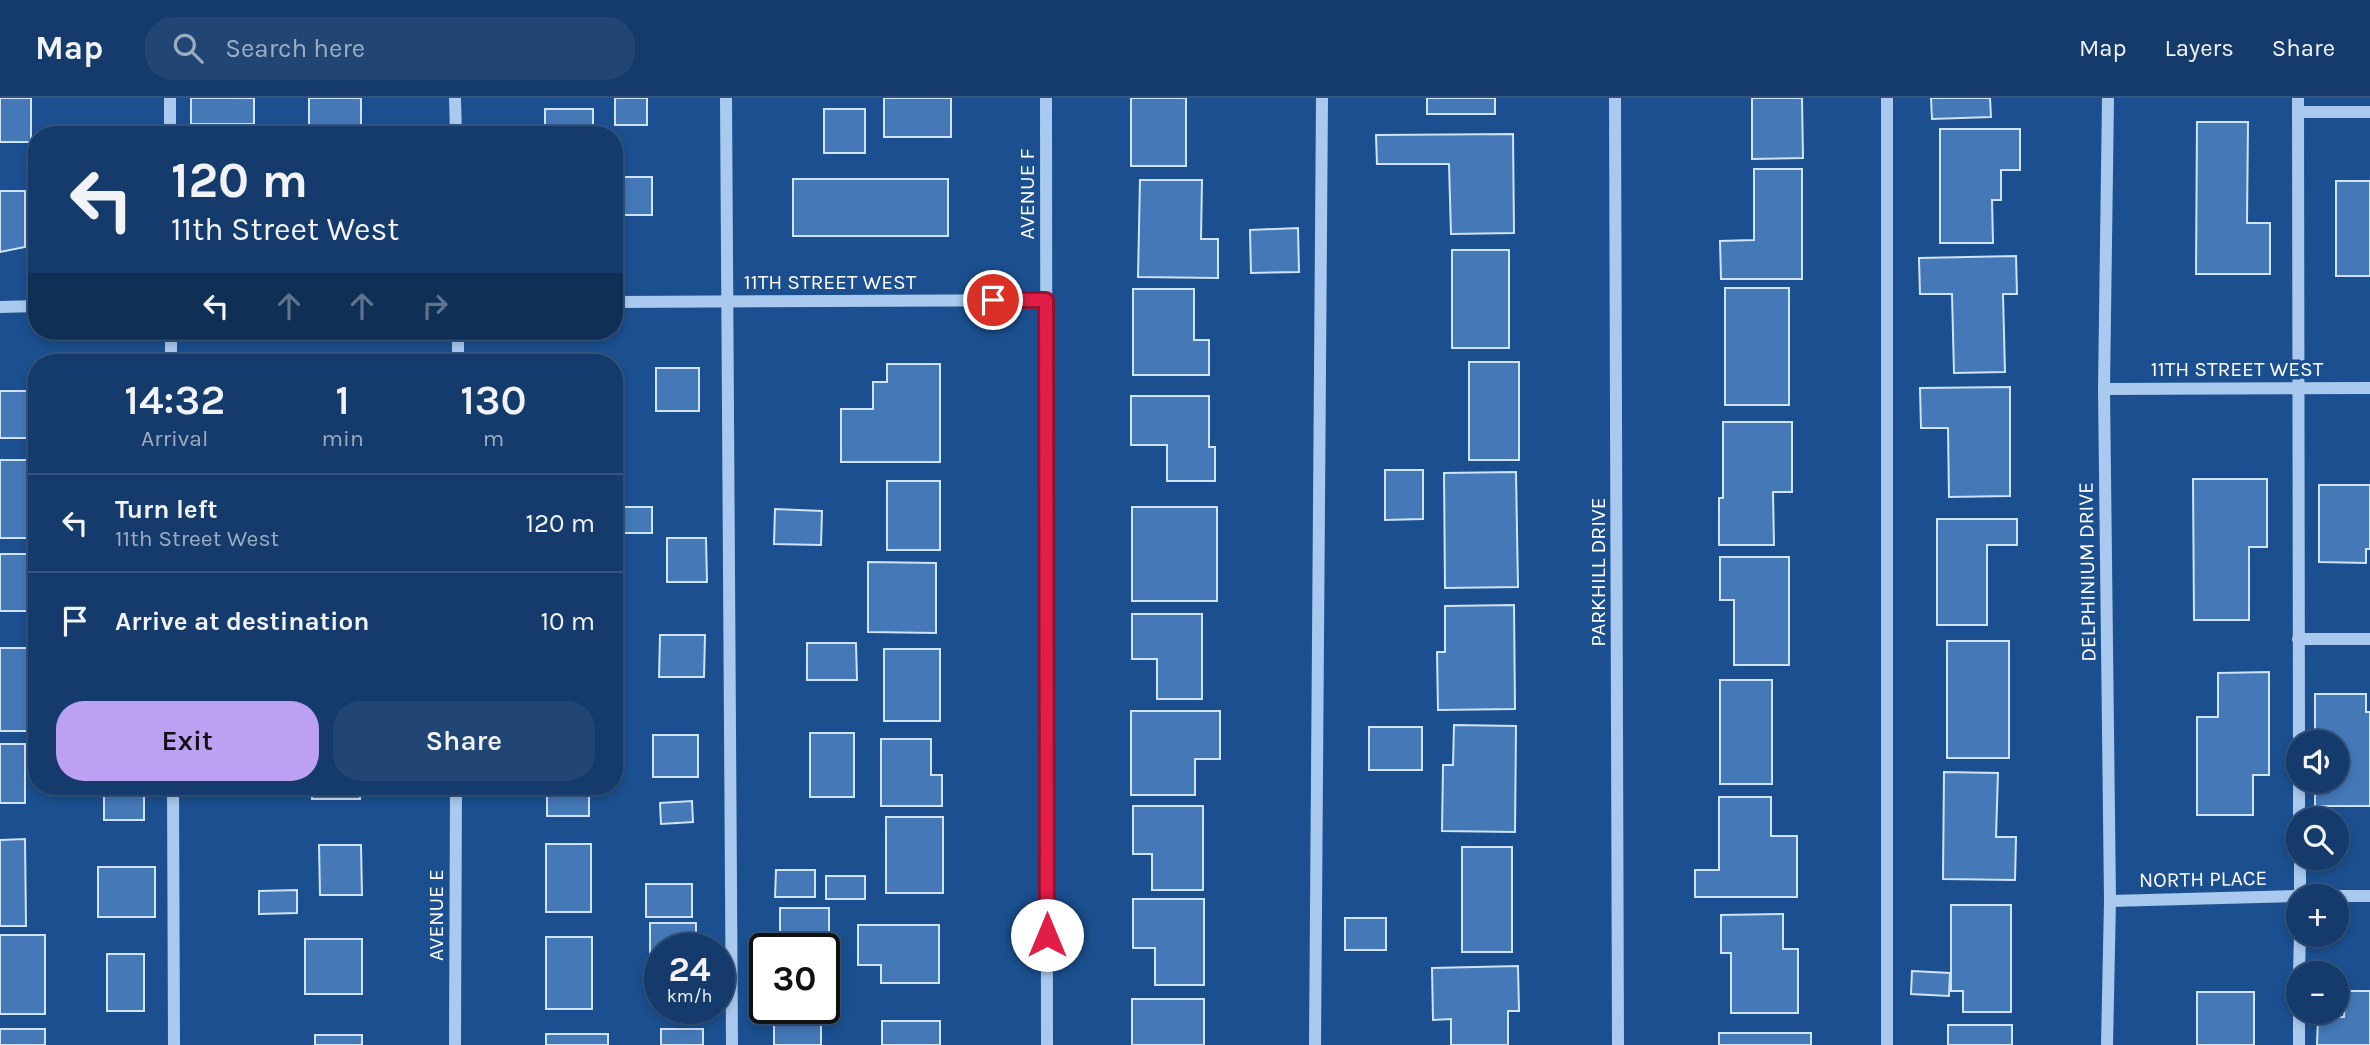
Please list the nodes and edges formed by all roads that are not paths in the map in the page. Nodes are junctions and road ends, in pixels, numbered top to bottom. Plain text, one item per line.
1 (170, 98) edge
2 (455, 98) edge
3 (726, 98) edge
4 (1046, 98) edge
5 (1322, 98) edge
6 (1615, 98) edge
7 (1887, 98) edge
8 (2108, 98) edge
9 (2298, 105) edge
10 (2370, 111) edge
11 (170, 126) edge
12 (456, 126) edge
13 (1046, 300) junction
14 (727, 302) junction
15 (623, 303) edge
16 (28, 306) edge
17 (0, 307) edge
18 (2298, 388) junction
19 (2370, 388) edge
20 (2104, 389) junction
21 (2298, 639) junction
22 (2370, 639) edge
23 (2299, 730) edge
24 (173, 795) edge
25 (456, 795) edge
26 (2286, 896) edge
27 (2349, 896) edge
28 (2370, 896) edge
29 (2110, 901) junction
30 (2299, 1024) edge
31 (174, 1045) edge
32 (455, 1045) edge
33 (732, 1045) edge
34 (1047, 1045) edge
35 (1315, 1045) edge
36 (1618, 1045) edge
37 (1886, 1045) edge
38 (2107, 1045) edge
39 (2299, 1045) edge

1 - 11 street
2 - 12 street
3 - 14 street
4 - 13 street, AVENUE F
5 - 35 street
6 - 36 street, PARKHILL DRIVE
7 - 37 street
8 - 20 street, DELPHINIUM DRIVE
9 - 10 street
9 - 18 street
13 - 14 street, 11TH STREET WEST
13 - 34 street, AVENUE F
14 - 15 street, 11TH STREET WEST
14 - 33 street
16 - 17 street
18 - 19 street, 11TH STREET WEST
18 - 20 street, 11TH STREET WEST
18 - 21 street
20 - 29 street, DELPHINIUM DRIVE
21 - 22 street
21 - 23 street
24 - 31 street
25 - 32 street, AVENUE E
26 - 29 street, NORTH PLACE
27 - 28 street
29 - 38 street, DELPHINIUM DRIVE
30 - 39 street

